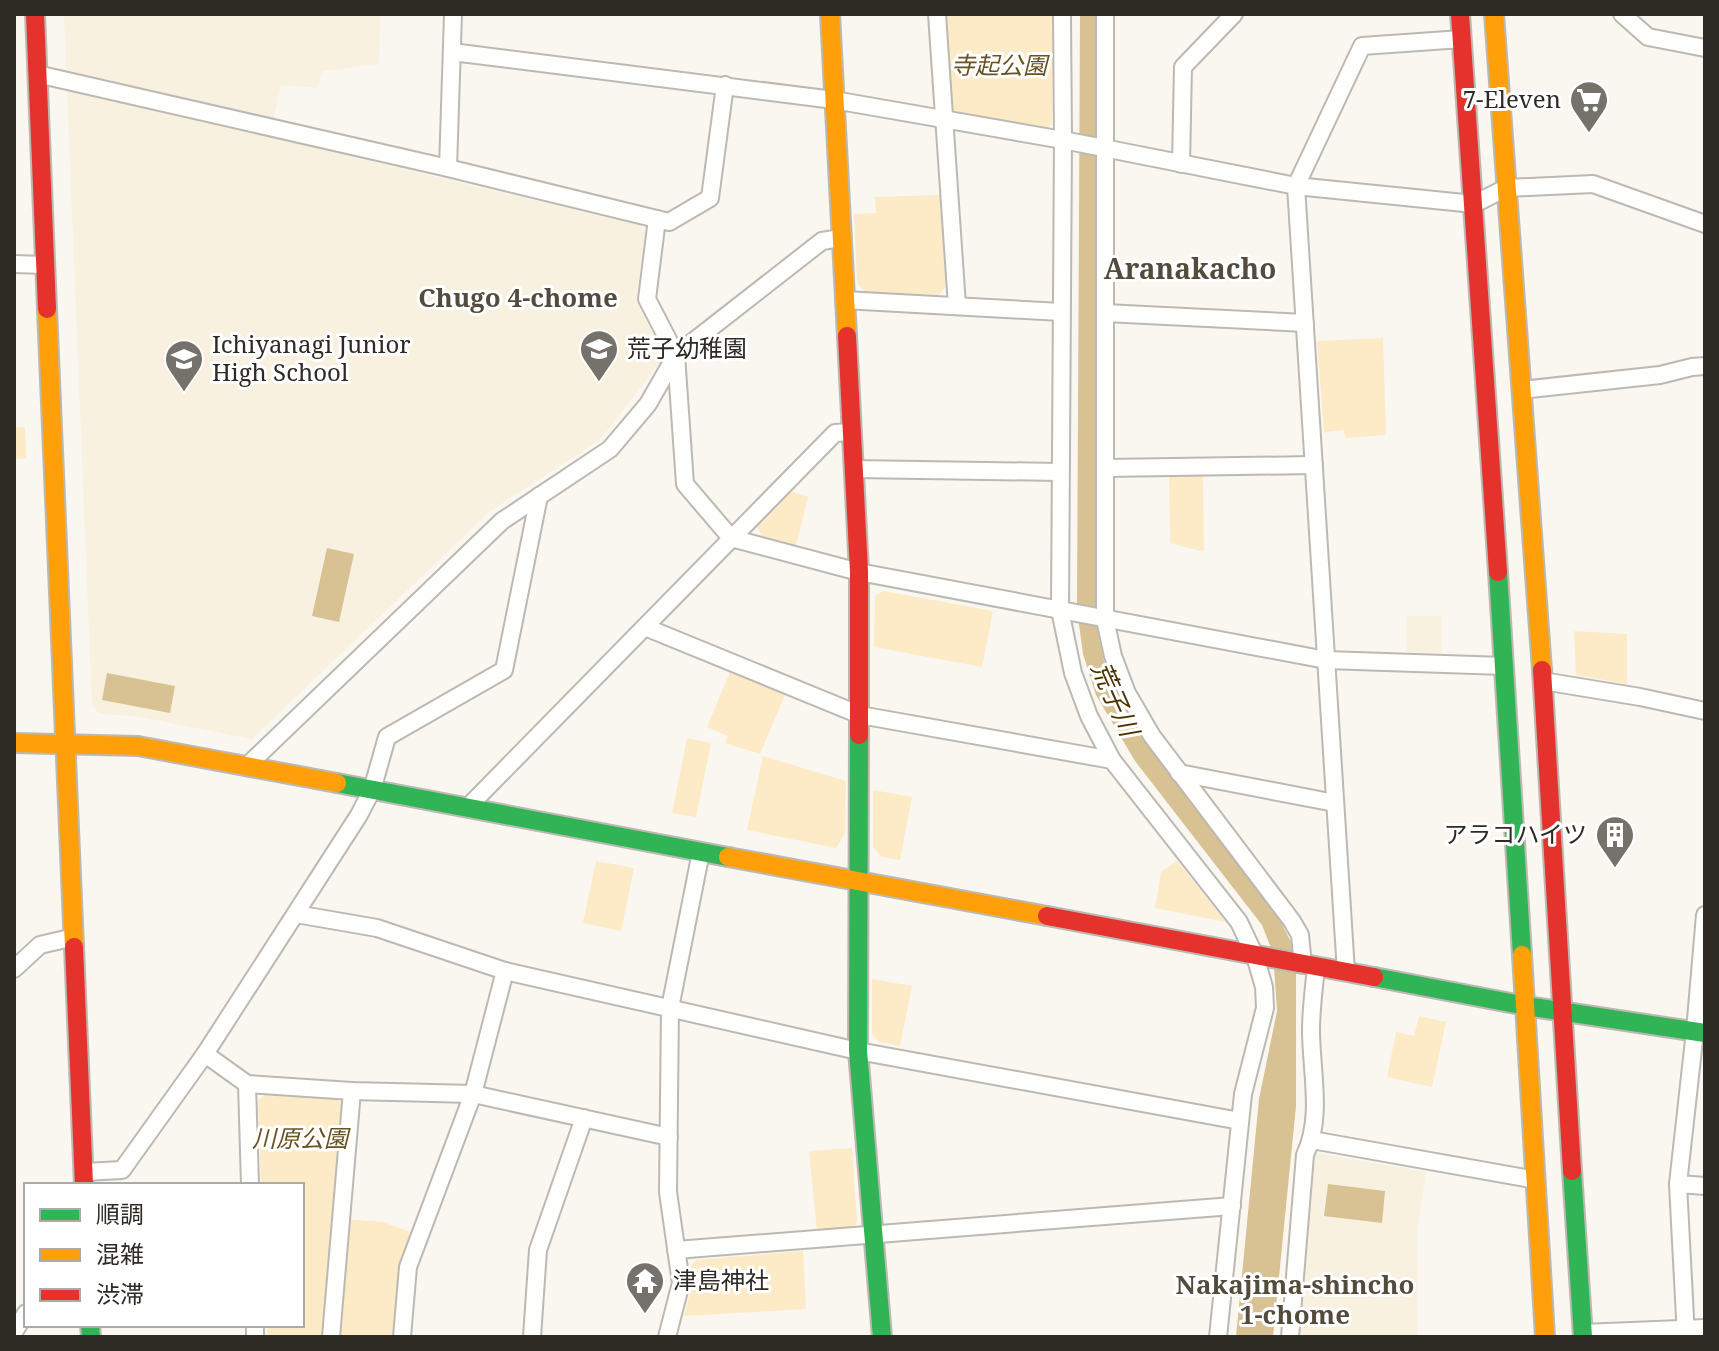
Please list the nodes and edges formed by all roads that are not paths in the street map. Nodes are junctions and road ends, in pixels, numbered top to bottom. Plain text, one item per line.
1 (35, 14) edge
2 (453, 14) edge
3 (830, 14) edge
4 (937, 14) edge
5 (1062, 14) edge
6 (1105, 14) edge
7 (1234, 14) edge
8 (1460, 14) edge
9 (1494, 14) edge
10 (1622, 14) edge
11 (1462, 39) junction
12 (1705, 48) edge
13 (452, 52) junction
14 (37, 74) junction
15 (725, 85) junction
16 (834, 100) junction
17 (943, 119) junction
18 (1068, 142) junction
19 (1102, 148) junction
20 (1181, 164) junction
21 (448, 168) junction
22 (1296, 186) junction
23 (1506, 188) junction
24 (1474, 204) junction
25 (657, 219) junction
26 (1705, 224) edge
27 (841, 238) junction
28 (14, 264) edge
29 (44, 265) junction
30 (844, 300) junction
31 (957, 306) junction
32 (1061, 312) junction
33 (1105, 313) junction
34 (1305, 323) junction
35 (676, 355) junction
36 (1705, 366) edge
37 (1521, 390) junction
38 (851, 432) junction
39 (1314, 465) junction
40 (1105, 468) junction
41 (854, 469) junction
42 (1060, 472) junction
43 (539, 496) junction
44 (731, 538) junction
45 (859, 572) junction
46 (1065, 611) junction
47 (1102, 618) junction
48 (645, 627) junction
49 (1326, 660) junction
50 (1504, 666) junction
51 (1543, 681) junction
52 (1705, 711) edge
53 (860, 715) junction
54 (14, 743) edge
55 (67, 743) junction
56 (1112, 760) junction
57 (247, 766) junction
58 (1179, 773) junction
59 (372, 790) junction
60 (1335, 803) junction
61 (467, 808) junction
62 (701, 852) junction
63 (859, 882) junction
64 (296, 914) junction
65 (1705, 915) edge
66 (74, 937) junction
67 (1261, 957) junction
68 (1310, 966) junction
69 (14, 969) edge
70 (505, 971) junction
71 (1346, 972) junction
72 (1526, 1006) junction
73 (670, 1008) junction
74 (1561, 1012) junction
75 (1700, 1032) edge
76 (858, 1051) junction
77 (205, 1054) junction
78 (247, 1084) junction
79 (352, 1091) junction
80 (473, 1094) junction
81 (584, 1118) junction
82 (1240, 1121) junction
83 (669, 1137) junction
84 (1312, 1140) junction
85 (84, 1178) edge
86 (1536, 1180) junction
87 (250, 1183) edge
88 (1678, 1184) junction
89 (1705, 1186) edge
90 (1232, 1206) junction
91 (872, 1236) junction
92 (676, 1250) junction
93 (1705, 1328) edge
94 (1686, 1333) edge
95 (1582, 1335) edge
96 (331, 1337) edge
97 (402, 1337) edge
98 (532, 1337) edge
99 (667, 1337) edge
100 (882, 1337) edge
101 (1218, 1337) edge
102 (1290, 1337) edge
103 (1545, 1337) edge

1 - 14 street
2 - 13 street
3 - 16 street
4 - 17 street
5 - 18 street
6 - 19 street
7 - 20 street
8 - 11 street
9 - 23 street
10 - 12 street
11 - 22 street
11 - 24 street
13 - 15 street
13 - 21 street
14 - 21 street
14 - 29 street
15 - 16 street
15 - 25 street
16 - 17 street
16 - 27 street
17 - 18 street
17 - 31 street
18 - 19 street
18 - 32 street
19 - 20 street
19 - 33 street
20 - 22 street
21 - 25 street
22 - 24 street
22 - 34 street
23 - 24 street
23 - 26 street
23 - 37 street
24 - 50 street
25 - 35 street
27 - 30 street
27 - 35 street
28 - 29 street
29 - 55 street
30 - 31 street
30 - 38 street
31 - 32 street
32 - 42 street
33 - 34 street
33 - 40 street
34 - 39 street
35 - 43 street
35 - 44 street
36 - 37 street
37 - 51 street
38 - 41 street
38 - 44 street
39 - 40 street
39 - 49 street
40 - 47 street
41 - 42 street
41 - 45 street
42 - 46 street
43 - 57 street
43 - 59 street
44 - 45 street
44 - 48 street
45 - 46 street
45 - 53 street
46 - 47 street
46 - 56 street
47 - 49 street
47 - 58 street
48 - 53 street
48 - 61 street
49 - 50 street
49 - 60 street
50 - 72 street
51 - 52 street
51 - 74 street
53 - 56 street
53 - 63 street
54 - 55 street
55 - 57 street
55 - 66 street
56 - 67 street
57 - 59 street
58 - 60 street
58 - 68 street
59 - 61 street
59 - 64 street
60 - 71 street
61 - 62 street
62 - 63 street
62 - 73 street
63 - 67 street
63 - 76 street
64 - 70 street
64 - 77 street
65 - 75 street
66 - 69 street
66 - 85 street
67 - 68 street
67 - 82 street
68 - 71 street
68 - 84 street
70 - 73 street
70 - 80 street
71 - 72 street
72 - 74 street
72 - 86 street
73 - 76 street
73 - 83 street
74 - 75 street
74 - 95 street
75 - 88 street
76 - 82 street
76 - 91 street
77 - 78 street
77 - 85 street
78 - 79 street
78 - 87 street
79 - 80 street
79 - 96 street
80 - 81 street
80 - 97 street
81 - 83 street
81 - 98 street
82 - 90 street
83 - 92 street
84 - 86 street
84 - 102 street
86 - 103 street
88 - 89 street
88 - 94 street
90 - 91 street
90 - 101 street
91 - 92 street
91 - 100 street
92 - 99 street
93 - 94 street
94 - 95 street

